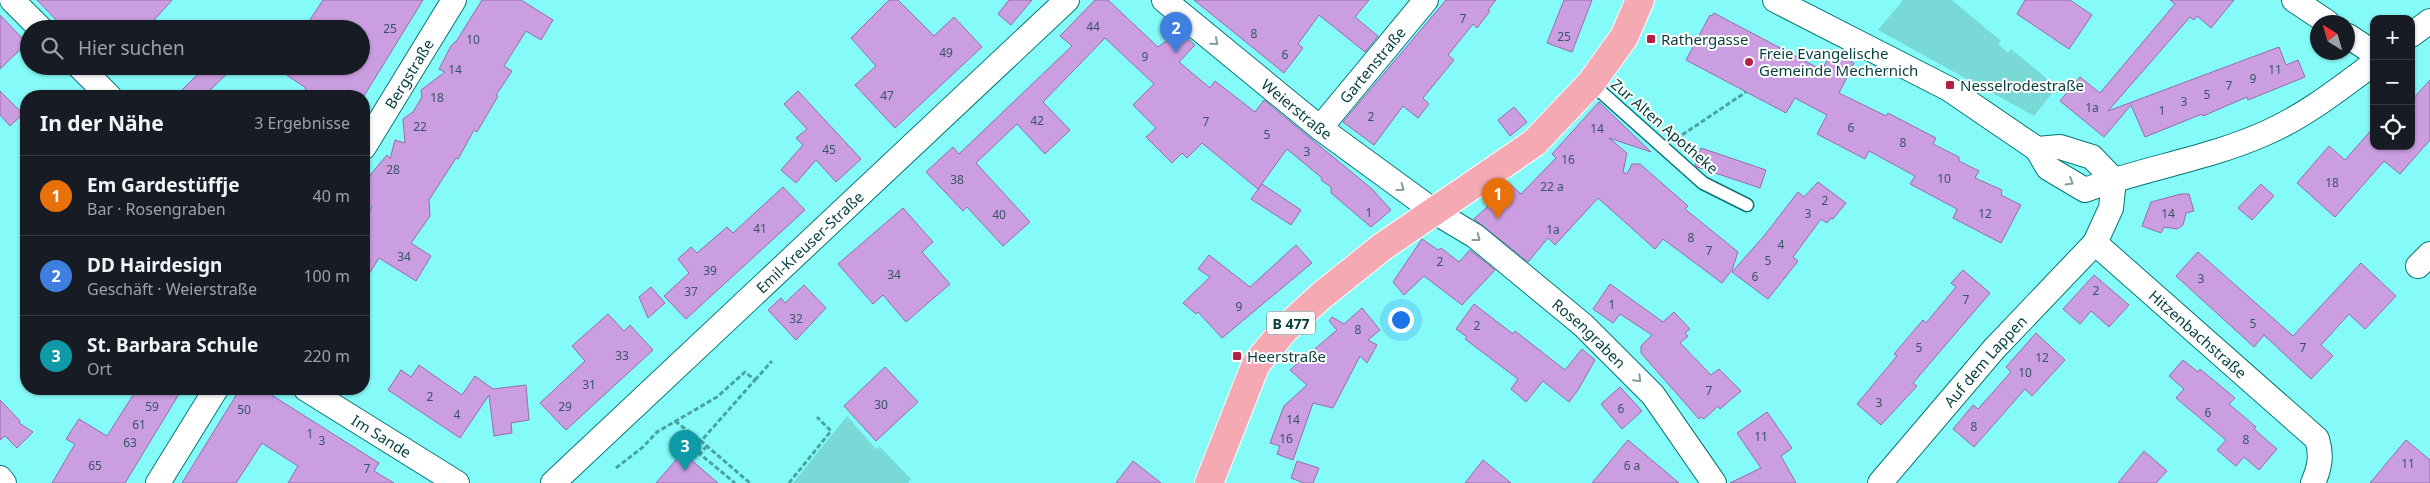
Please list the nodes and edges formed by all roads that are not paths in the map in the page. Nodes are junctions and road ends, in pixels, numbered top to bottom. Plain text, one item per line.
1 (12, 0) edge
2 (454, 0) edge
3 (1067, 0) edge
4 (1164, 0) edge
5 (1426, 0) edge
6 (1640, 0) edge
7 (1774, 0) edge
8 (2294, 0) edge
9 (2316, 15) edge
10 (32, 20) edge
11 (2430, 21) edge
12 (2415, 32) edge
13 (2355, 41) edge
14 (2370, 50) edge
15 (2370, 66) edge
16 (88, 75) edge
17 (1591, 83) junction
18 (103, 90) edge
19 (1320, 128) junction
20 (370, 137) edge
21 (2114, 180) junction
22 (1747, 205) dead end
23 (1435, 212) junction
24 (2095, 243) junction
25 (212, 395) edge
26 (316, 395) edge
27 (0, 478) edge
28 (4, 483) edge
29 (158, 483) edge
30 (457, 483) edge
31 (552, 483) edge
32 (1209, 483) edge
33 (1714, 483) edge
34 (1880, 483) edge
35 (2313, 483) edge

1 - 10 street
2 - 20 street, Bergstraße
3 - 31 street, Emil-Kreuser-Straße
4 -> 19 street, Weierstraße
5 - 19 street, Gartenstraße
6 - 17 main road, B 477
7 - 21 street
8 - 9 street
11 - 12 street
13 - 14 street
15 - 21 street
16 - 18 street
17 - 22 lane, Zur Alten Apotheke
17 - 23 main road, B 477
19 -> 23 street, Weierstraße
21 - 24 street
23 - 32 main road, B 477
23 -> 33 street, Rosengraben
24 - 34 street, Auf dem Lappen
24 - 35 street, Hitzenbachstraße
25 - 29 street
26 - 30 street, Im Sande
27 - 28 street

